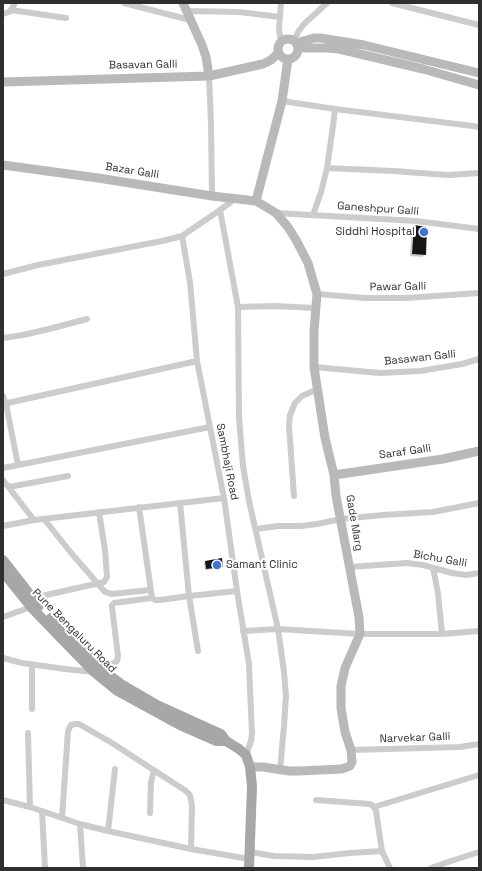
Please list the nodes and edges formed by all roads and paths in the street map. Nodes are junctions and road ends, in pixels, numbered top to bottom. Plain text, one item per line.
1 (15, 3) edge
2 (124, 3) edge
3 (281, 3) edge
4 (327, 3) edge
5 (392, 3) edge
6 (11, 10) junction
7 (186, 11) edge
8 (3, 14) edge
9 (280, 17) junction
10 (66, 18) dead end
11 (479, 25) edge
12 (280, 42) junction
13 (296, 44) junction
14 (278, 53) junction
15 (288, 59) junction
16 (479, 73) edge
17 (209, 76) junction
18 (3, 82) edge
19 (479, 85) edge
20 (282, 101) junction
21 (335, 109) junction
22 (479, 127) edge
23 (3, 165) edge
24 (327, 168) junction
25 (479, 172) edge
26 (212, 196) junction
27 (235, 199) junction
28 (256, 201) junction
29 (220, 210) junction
30 (276, 213) junction
31 (313, 215) junction
32 (479, 229) edge
33 (182, 236) junction
34 (3, 274) edge
35 (479, 293) edge
36 (317, 294) junction
37 (238, 307) junction
38 (315, 308) junction
39 (87, 319) dead end
40 (3, 338) edge
41 (479, 359) edge
42 (198, 361) junction
43 (314, 367) junction
44 (318, 389) junction
45 (3, 396) edge
46 (4, 404) edge
47 (210, 428) junction
48 (479, 451) edge
49 (18, 465) junction
50 (3, 468) edge
51 (334, 474) junction
52 (68, 476) dead end
53 (3, 480) edge
54 (9, 487) junction
55 (294, 496) dead end
56 (224, 498) junction
57 (180, 503) junction
58 (479, 503) edge
59 (139, 507) junction
60 (99, 512) junction
61 (44, 519) junction
62 (340, 519) junction
63 (34, 520) junction
64 (3, 526) edge
65 (256, 530) junction
66 (3, 560) edge
67 (349, 567) junction
68 (433, 568) junction
69 (3, 572) edge
70 (479, 573) edge
71 (98, 584) junction
72 (150, 590) junction
73 (237, 591) junction
74 (189, 596) junction
75 (152, 598) junction
76 (32, 603) junction
77 (3, 617) edge
78 (278, 629) junction
79 (243, 631) junction
80 (479, 631) edge
81 (360, 634) junction
82 (442, 634) junction
83 (198, 651) dead end
84 (3, 658) edge
85 (32, 664) junction
86 (98, 670) junction
87 (32, 709) dead end
88 (28, 733) dead end
89 (479, 744) edge
90 (351, 750) junction
91 (246, 755) junction
92 (250, 767) junction
93 (115, 769) dead end
94 (154, 770) junction
95 (280, 770) junction
96 (479, 775) edge
97 (3, 800) edge
98 (316, 800) dead end
99 (30, 807) junction
100 (374, 807) junction
101 (42, 811) junction
102 (150, 813) dead end
103 (62, 818) junction
104 (80, 824) junction
105 (108, 831) junction
106 (191, 849) junction
107 (382, 851) junction
108 (479, 852) edge
109 (249, 860) edge
110 (45, 868) edge
111 (83, 868) edge
112 (390, 868) edge
113 (431, 868) edge

1 - 6 street
2 - 7 street
3 - 9 street
4 - 13 street
5 - 11 street
6 - 8 street
6 - 10 street
7 - 9 street
7 - 17 street
9 - 12 street
12 - 13 street
12 - 14 street
13 - 15 street
13 - 16 street
13 - 19 street
14 - 15 street
14 - 17 street, Basavan Galli
15 - 20 street
17 - 18 street, Basavan Galli
17 - 26 street
20 - 21 street
20 - 28 street
21 - 22 street
21 - 24 street
23 - 26 street, Bazar Galli
24 - 25 street
24 - 31 street
26 - 27 street, Bazar Galli
27 - 28 street, Bazar Galli
27 - 29 street
28 - 30 street, Gade Marg
29 - 33 street
29 - 37 street
30 - 31 street, Ganeshpur Galli
30 - 36 street, Gade Marg
31 - 32 street, Ganeshpur Galli
33 - 34 street
33 - 42 street, Sambhaji Road
35 - 36 street, Pawar Galli
36 - 38 street, Gade Marg
37 - 38 street
37 - 65 street
38 - 43 street, Gade Marg
39 - 40 street
41 - 43 street, Basawan Galli
42 - 46 street
42 - 47 street, Sambhaji Road
43 - 44 street, Gade Marg
44 - 51 street, Gade Marg
44 - 55 street
45 - 46 street
46 - 49 street
47 - 49 street
47 - 56 street, Sambhaji Road
48 - 51 street, Saraf Galli
49 - 50 street
51 - 62 street, Gade Marg
52 - 54 street
53 - 54 street
54 - 63 street
56 - 57 street
56 - 73 street, Sambhaji Road
57 - 59 street
57 - 74 street
58 - 62 street
59 - 60 street
59 - 72 street
60 - 61 street
60 - 71 street
61 - 63 street
61 - 71 street
62 - 65 street
62 - 67 street, Gade Marg
63 - 64 street
65 - 78 street
66 - 76 main road
67 - 68 street, Bichu Galli
67 - 81 street, Gade Marg
68 - 70 street, Bichu Galli
68 - 82 street
69 - 76 main road, Pune Bengaluru Road
71 - 72 street
71 - 76 street
72 - 75 street
73 - 74 street
73 - 79 street, Sambhaji Road
74 - 75 street
74 - 83 street
75 - 86 street
76 - 77 street
76 - 86 main road
78 - 79 street
78 - 81 street
78 - 95 street
79 - 91 street, Sambhaji Road
80 - 82 street
81 - 82 street
81 - 90 street, Gade Marg
84 - 85 street
85 - 86 street
85 - 87 street
86 - 91 main road
88 - 99 street
89 - 90 street, Narvekar Galli
90 - 95 street, Gade Marg
91 - 92 main road
92 - 95 street, Gade Marg
92 - 109 main road
93 - 105 street
94 - 102 street
94 - 103 street
94 - 106 street
96 - 100 street
97 - 99 street
98 - 100 street
99 - 101 street
100 - 107 street
101 - 103 street
101 - 110 street
103 - 104 street
104 - 105 street
104 - 111 street
105 - 106 street
106 - 109 street
107 - 109 street
107 - 112 street
108 - 113 street

